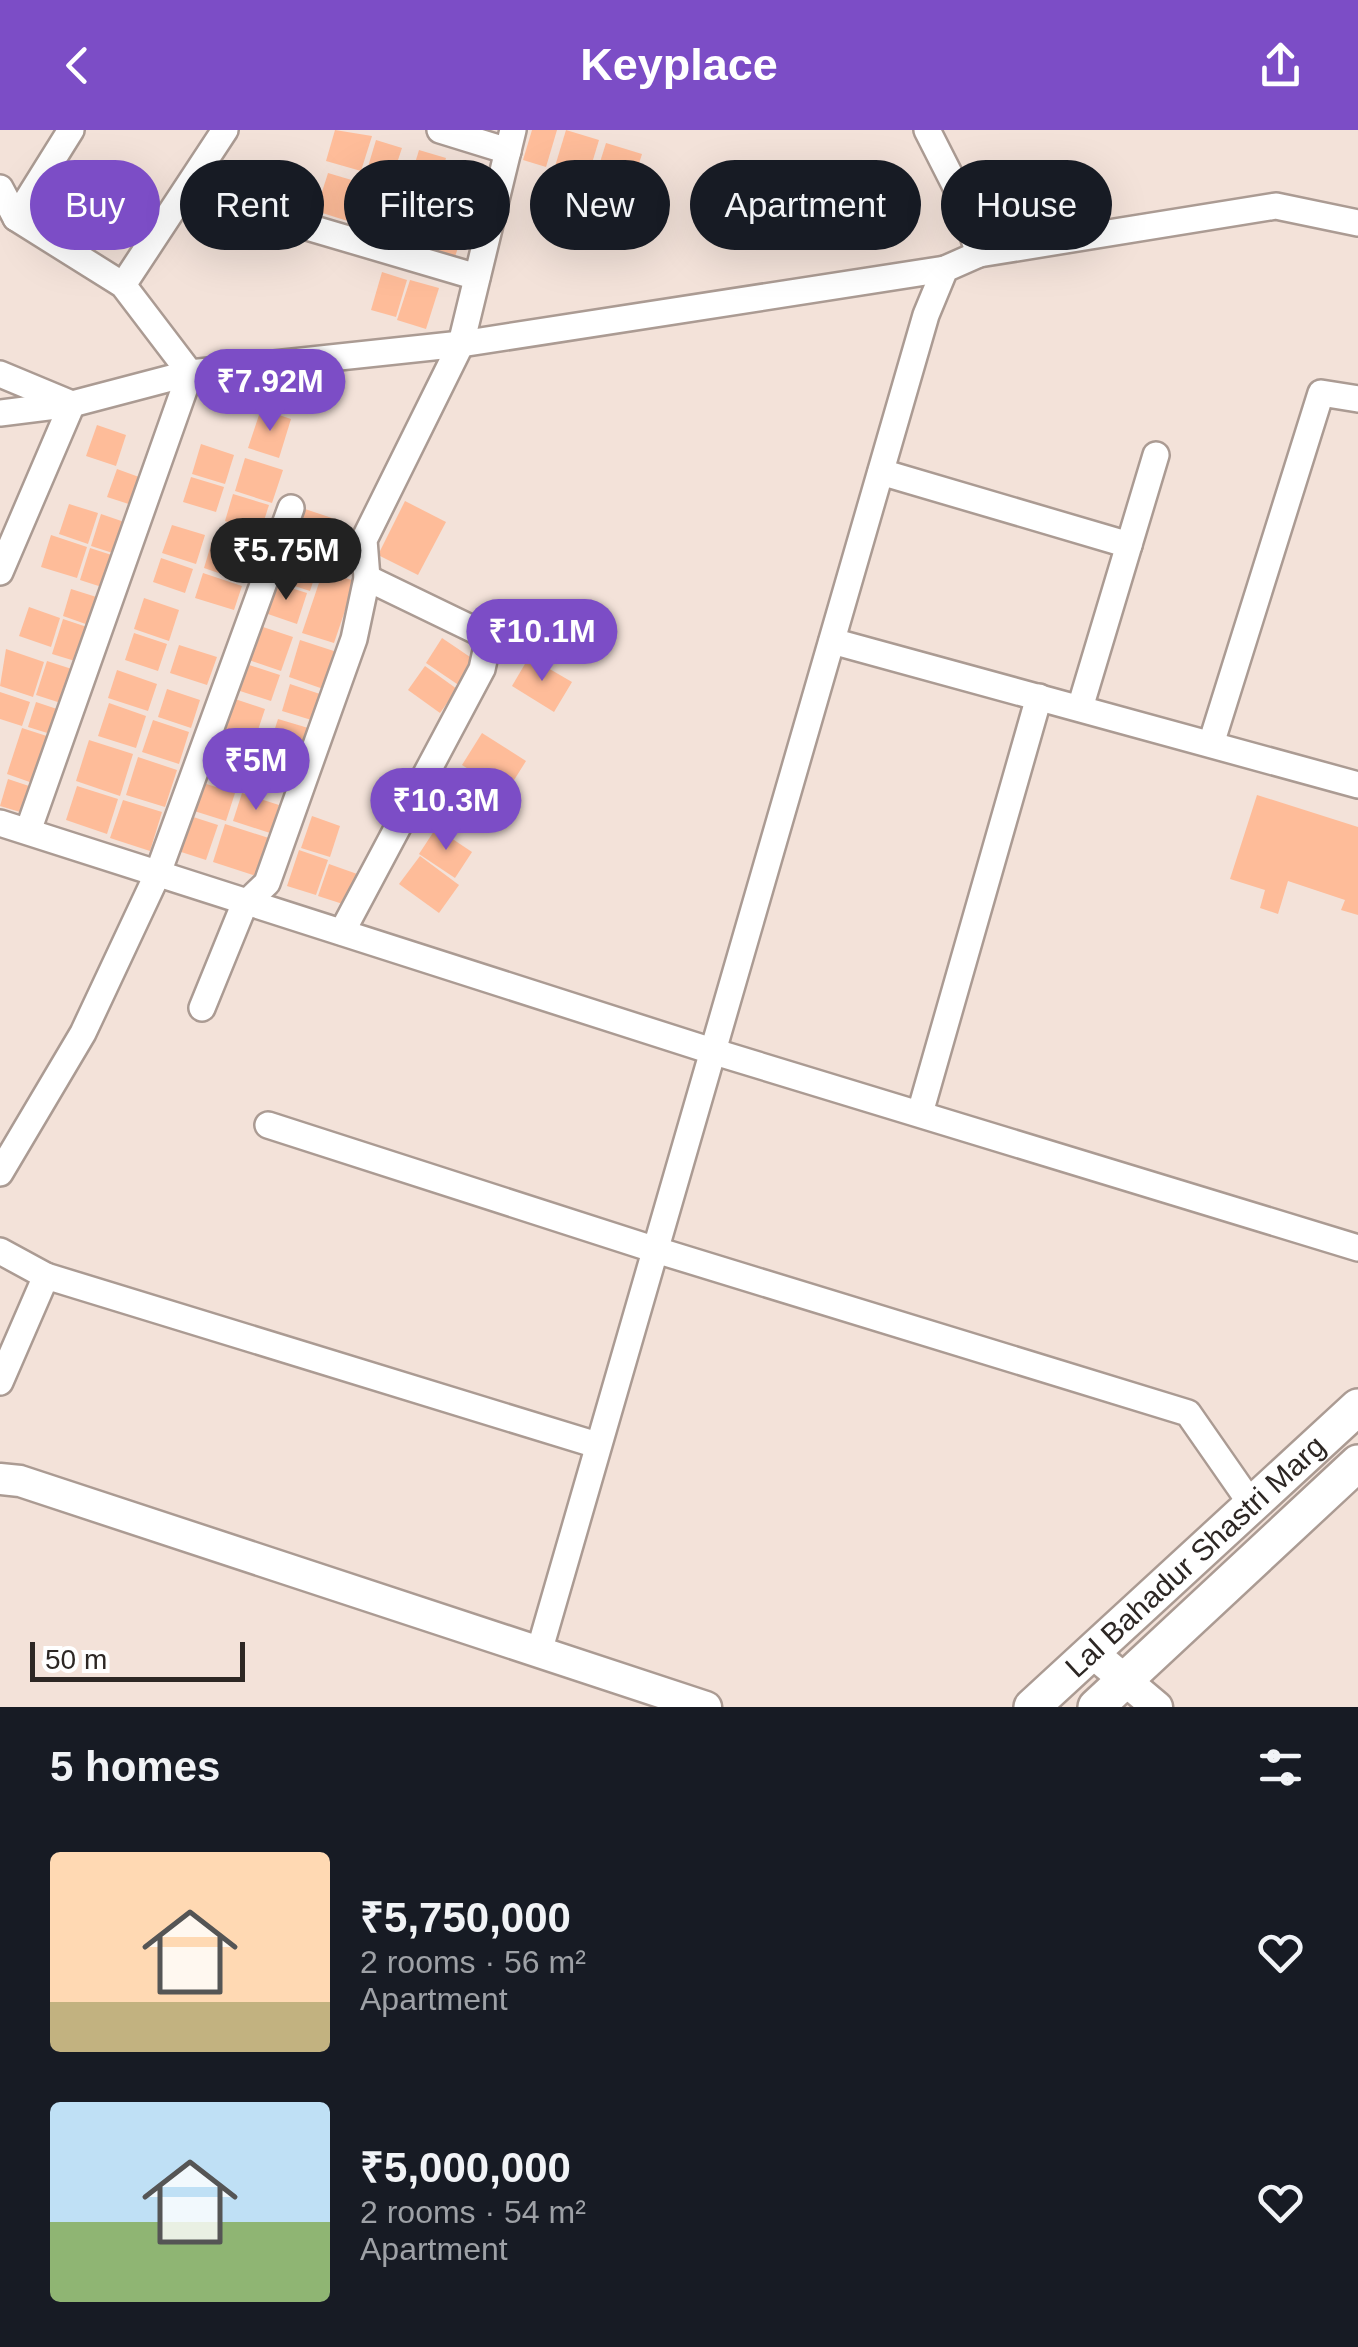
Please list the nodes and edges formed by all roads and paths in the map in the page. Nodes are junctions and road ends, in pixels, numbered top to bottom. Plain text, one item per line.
1 (71, 130) edge
2 (225, 130) edge
3 (440, 130) edge
4 (927, 130) edge
5 (510, 140) edge
6 (0, 188) edge
7 (16, 218) junction
8 (1358, 222) edge
9 (324, 232) edge
10 (979, 254) junction
11 (945, 269) junction
12 (477, 277) junction
13 (123, 284) junction
14 (461, 344) junction
15 (0, 374) edge
16 (190, 374) junction
17 (1358, 399) edge
18 (72, 404) junction
19 (0, 413) edge
20 (1156, 455) dead end
21 (881, 472) junction
22 (292, 508) dead end
23 (1129, 544) junction
24 (0, 572) edge
25 (367, 578) junction
26 (832, 641) junction
27 (1039, 698) junction
28 (1080, 708) junction
29 (1211, 744) junction
30 (1358, 785) edge
31 (0, 823) edge
32 (28, 832) junction
33 (158, 873) junction
34 (248, 902) junction
35 (342, 932) junction
36 (202, 1008) dead end
37 (715, 1052) junction
38 (920, 1113) junction
39 (268, 1125) dead end
40 (0, 1173) edge
41 (1358, 1248) edge
42 (656, 1250) junction
43 (0, 1251) edge
44 (46, 1276) junction
45 (0, 1382) edge
46 (1358, 1407) edge
47 (597, 1445) junction
48 (1358, 1463) edge
49 (0, 1479) edge
50 (1252, 1505) junction
51 (539, 1652) junction
52 (1094, 1654) junction
53 (1125, 1682) junction
54 (706, 1707) edge
55 (1032, 1707) edge
56 (1096, 1707) edge
57 (1157, 1707) edge

1 - 7 street
2 - 13 street
3 - 5 street
4 - 10 street
5 - 12 street
6 - 7 street
7 - 13 street
8 - 10 street
9 - 12 street
10 - 11 street
11 - 14 street
11 - 21 street
12 - 14 street
13 - 16 street
14 - 16 street
14 - 25 street
15 - 18 street
16 - 18 street
16 - 32 street
17 - 29 street
18 - 19 street
18 - 24 street
20 - 23 street
21 - 23 street
21 - 26 street
22 - 33 street
23 - 28 street
25 - 34 street
25 - 35 street
26 - 27 street
26 - 37 street
27 - 28 street
27 - 38 street
28 - 29 street
29 - 30 street
31 - 32 street
32 - 33 street
33 - 34 street
33 - 40 street
34 - 35 street
34 - 36 street
35 - 37 street
37 - 38 street
37 - 42 street
38 - 41 street
39 - 42 street
42 - 47 street
42 - 50 street
43 - 44 street
44 - 45 street
44 - 47 street
46 - 50 main road, Lal Bahadur Shastri Marg
47 - 51 street
48 - 53 main road, Lal Bahadur Shastri Marg
49 - 51 street
50 - 52 main road, Lal Bahadur Shastri Marg
51 - 54 street
52 - 53 street
52 - 55 main road, Lal Bahadur Shastri Marg
53 - 56 main road, Lal Bahadur Shastri Marg
53 - 57 street

